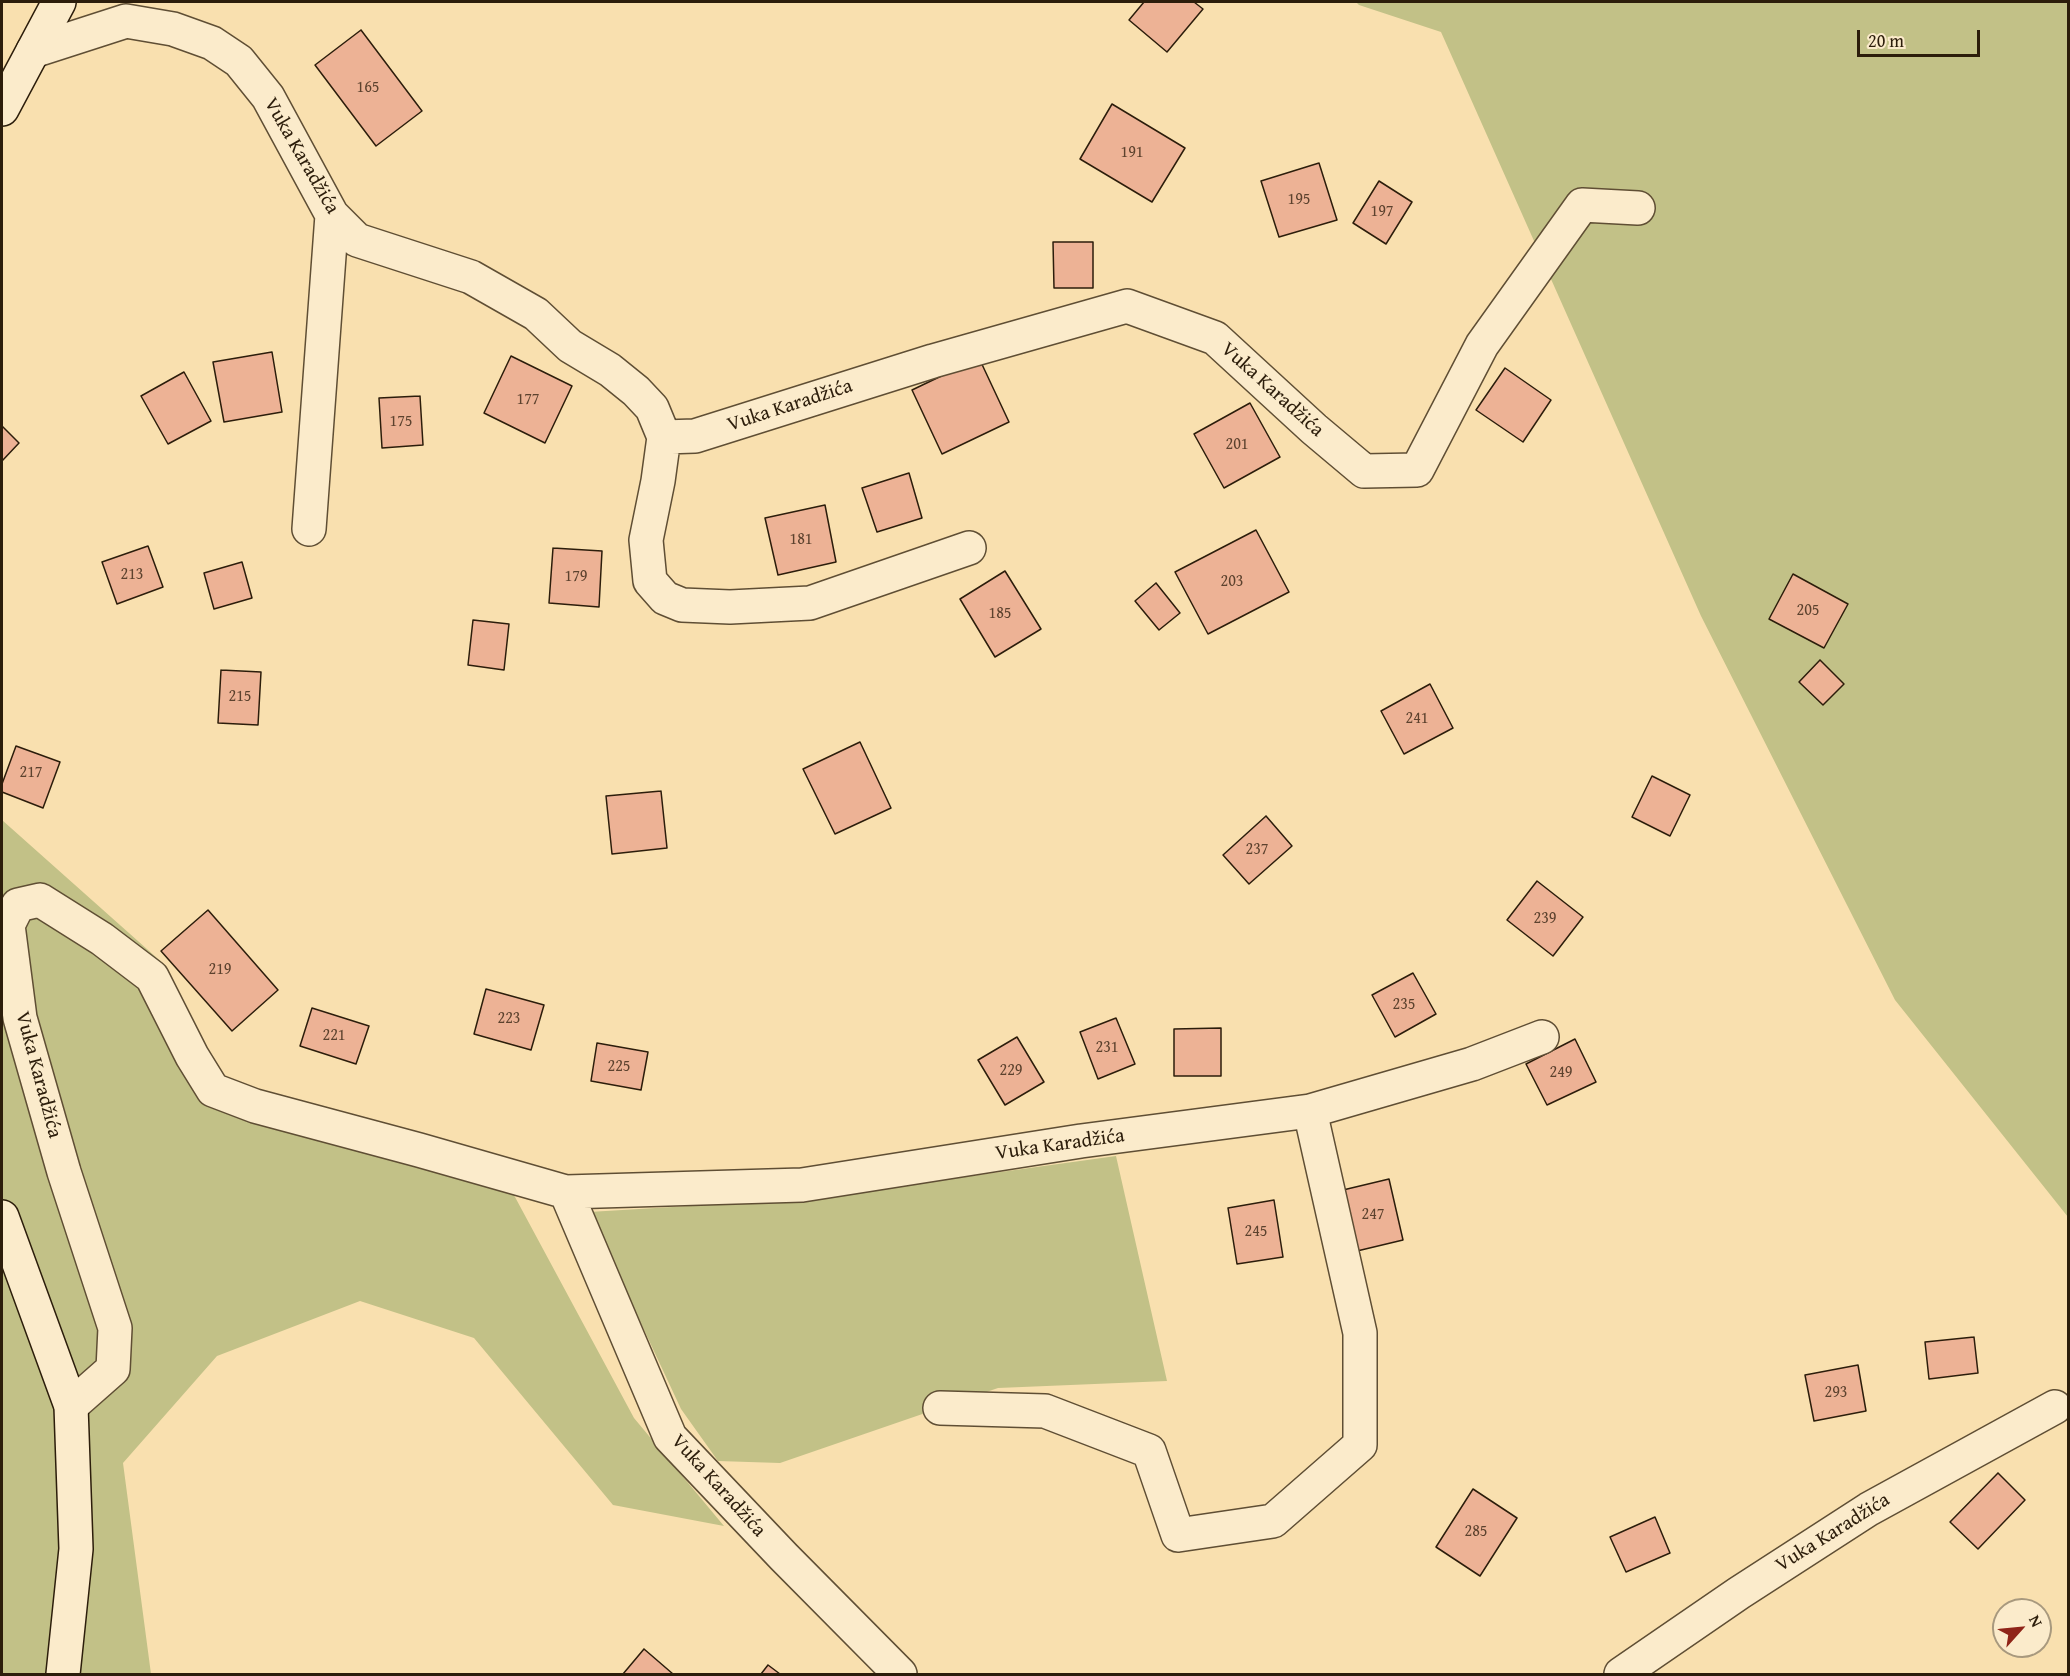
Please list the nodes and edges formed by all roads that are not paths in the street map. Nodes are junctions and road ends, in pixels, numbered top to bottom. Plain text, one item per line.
1 (59, 2) edge
2 (33, 51) junction
3 (2, 109) edge
4 (1638, 208) dead end
5 (333, 216) junction
6 (664, 437) junction
7 (309, 529) dead end
8 (969, 548) dead end
9 (1542, 1037) dead end
10 (1310, 1111) junction
11 (566, 1192) junction
12 (2, 1217) edge
13 (71, 1406) junction
14 (2055, 1407) dead end
15 (940, 1408) dead end
16 (63, 1674) edge
17 (900, 1674) edge
18 (1621, 1674) edge

1 - 2 street
2 - 3 street
2 - 5 street, Vuka Karadžića
4 - 6 street, Vuka Karadžića
5 - 6 street, Vuka Karadžića
5 - 7 street
6 - 8 street
9 - 10 street, Vuka Karadžića
10 - 11 street, Vuka Karadžića
10 - 15 street
11 - 13 street, Vuka Karadžića
11 - 17 street, Vuka Karadžića
12 - 13 street
13 - 16 street
14 - 18 street, Vuka Karadžića

